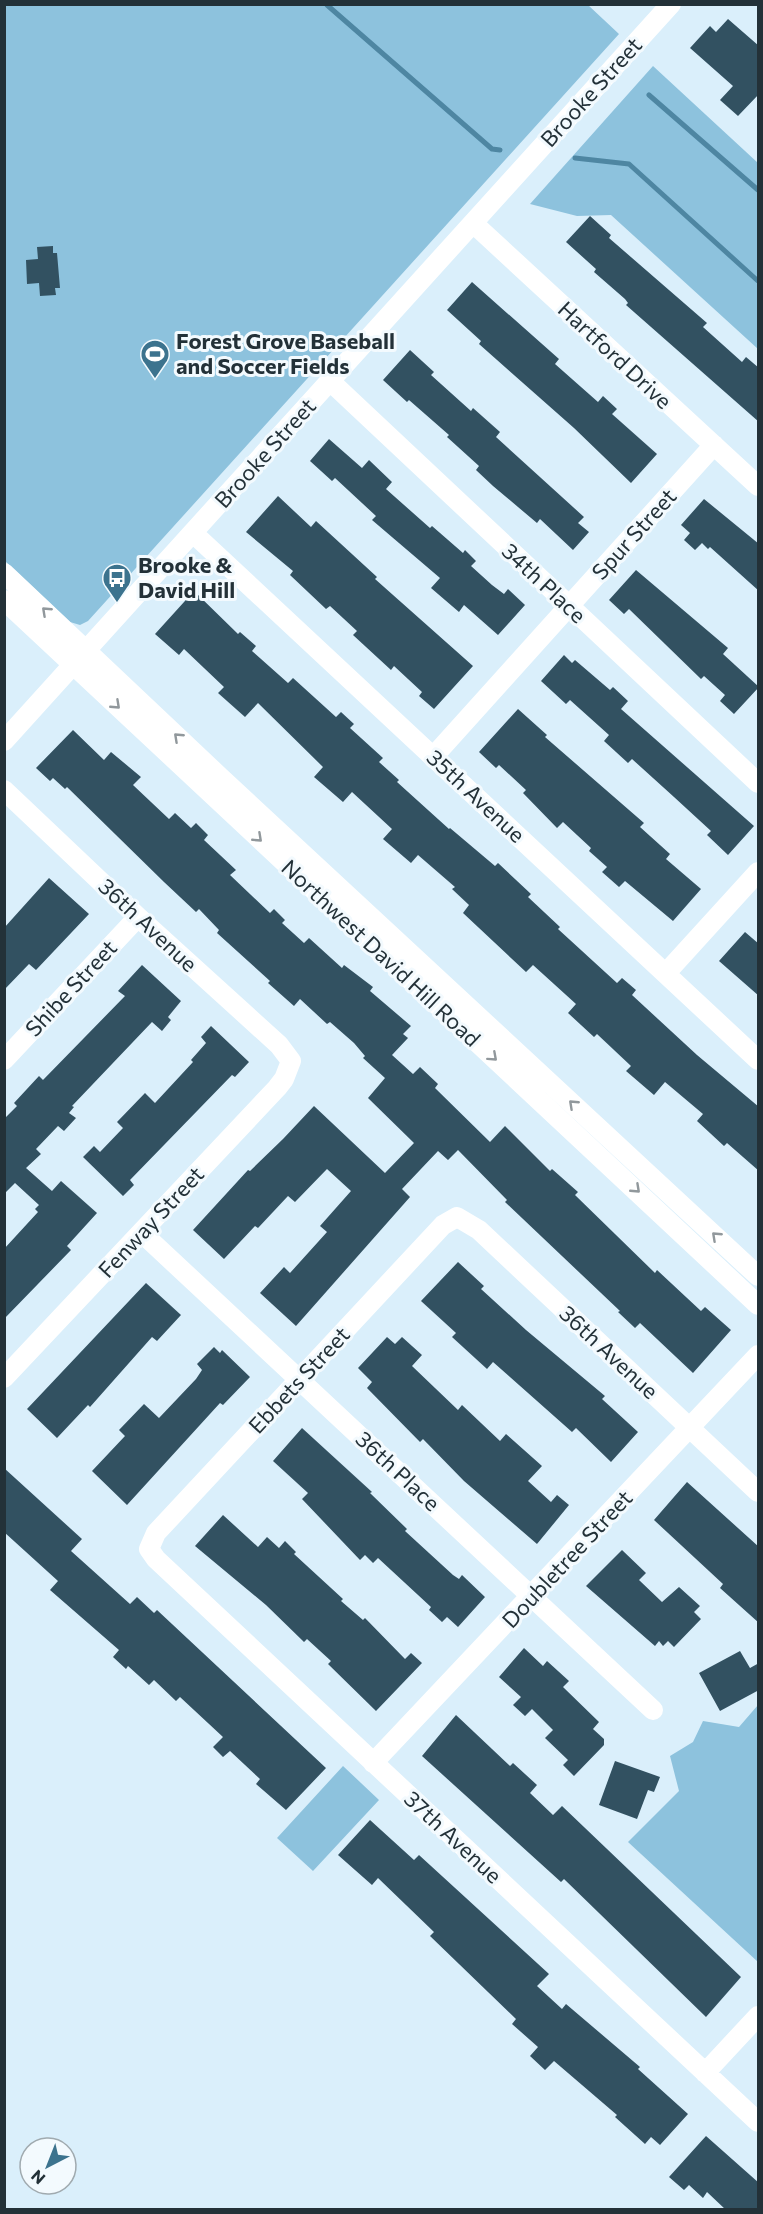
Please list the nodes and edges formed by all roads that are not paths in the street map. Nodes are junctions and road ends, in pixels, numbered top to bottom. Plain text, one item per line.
1 (671, 4) edge
2 (473, 224) junction
3 (330, 381) junction
4 (714, 446) junction
5 (759, 486) edge
6 (193, 533) junction
7 (4, 573) edge
8 (4, 600) edge
9 (568, 605) junction
10 (87, 650) junction
11 (73, 665) junction
12 (4, 741) edge
13 (433, 757) junction
14 (759, 783) edge
15 (4, 790) edge
16 (759, 872) edge
17 (138, 917) junction
18 (666, 973) junction
19 (4, 1060) edge
20 (759, 1060) edge
21 (291, 1061) joint
22 (456, 1216) joint
23 (142, 1233) junction
24 (759, 1276) edge
25 (759, 1305) edge
26 (759, 1354) edge
27 (4, 1378) edge
28 (299, 1381) junction
29 (690, 1428) junction
30 (759, 1492) edge
31 (149, 1549) joint
32 (533, 1596) junction
33 (654, 1710) dead end
34 (373, 1762) junction
35 (759, 2016) edge
36 (705, 2073) junction
37 (759, 2122) edge

1 - 2 street, Brooke Street
2 - 3 street, Brooke Street
2 - 4 street, Hartford Drive
3 - 6 street, Brooke Street
3 - 9 street, 34th Place
4 - 5 street, Hartford Drive
4 - 9 street, Spur Street
6 - 10 street, Brooke Street
6 - 13 street, 35th Avenue
10 -> 7 street, Northwest David Hill Road
8 - 11 street, Northwest David Hill Road
9 - 13 street, Spur Street
9 - 14 street, 34th Place
10 - 11 street, Brooke Street
24 -> 10 street, Northwest David Hill Road
11 - 12 street, Brooke Street
11 -> 25 street, Northwest David Hill Road
13 - 18 street, 35th Avenue
15 - 17 street, 36th Avenue
16 - 18 street
17 - 19 street, Shibe Street
17 - 21 street, 36th Avenue
18 - 20 street, 35th Avenue
21 - 23 street, Fenway Street
22 - 28 street, Ebbets Street
22 - 29 street, 36th Avenue
23 - 27 street, Fenway Street
23 - 28 street, 36th Place
26 - 29 street, Doubletree Street
28 - 31 street, Ebbets Street
28 - 32 street, 36th Place
29 - 30 street, 36th Avenue
29 - 32 street, Doubletree Street
31 - 34 street, 37th Avenue
32 - 33 street, 36th Place
32 - 34 street, Doubletree Street
34 - 36 street, 37th Avenue
35 - 36 street
36 - 37 street, 37th Avenue

